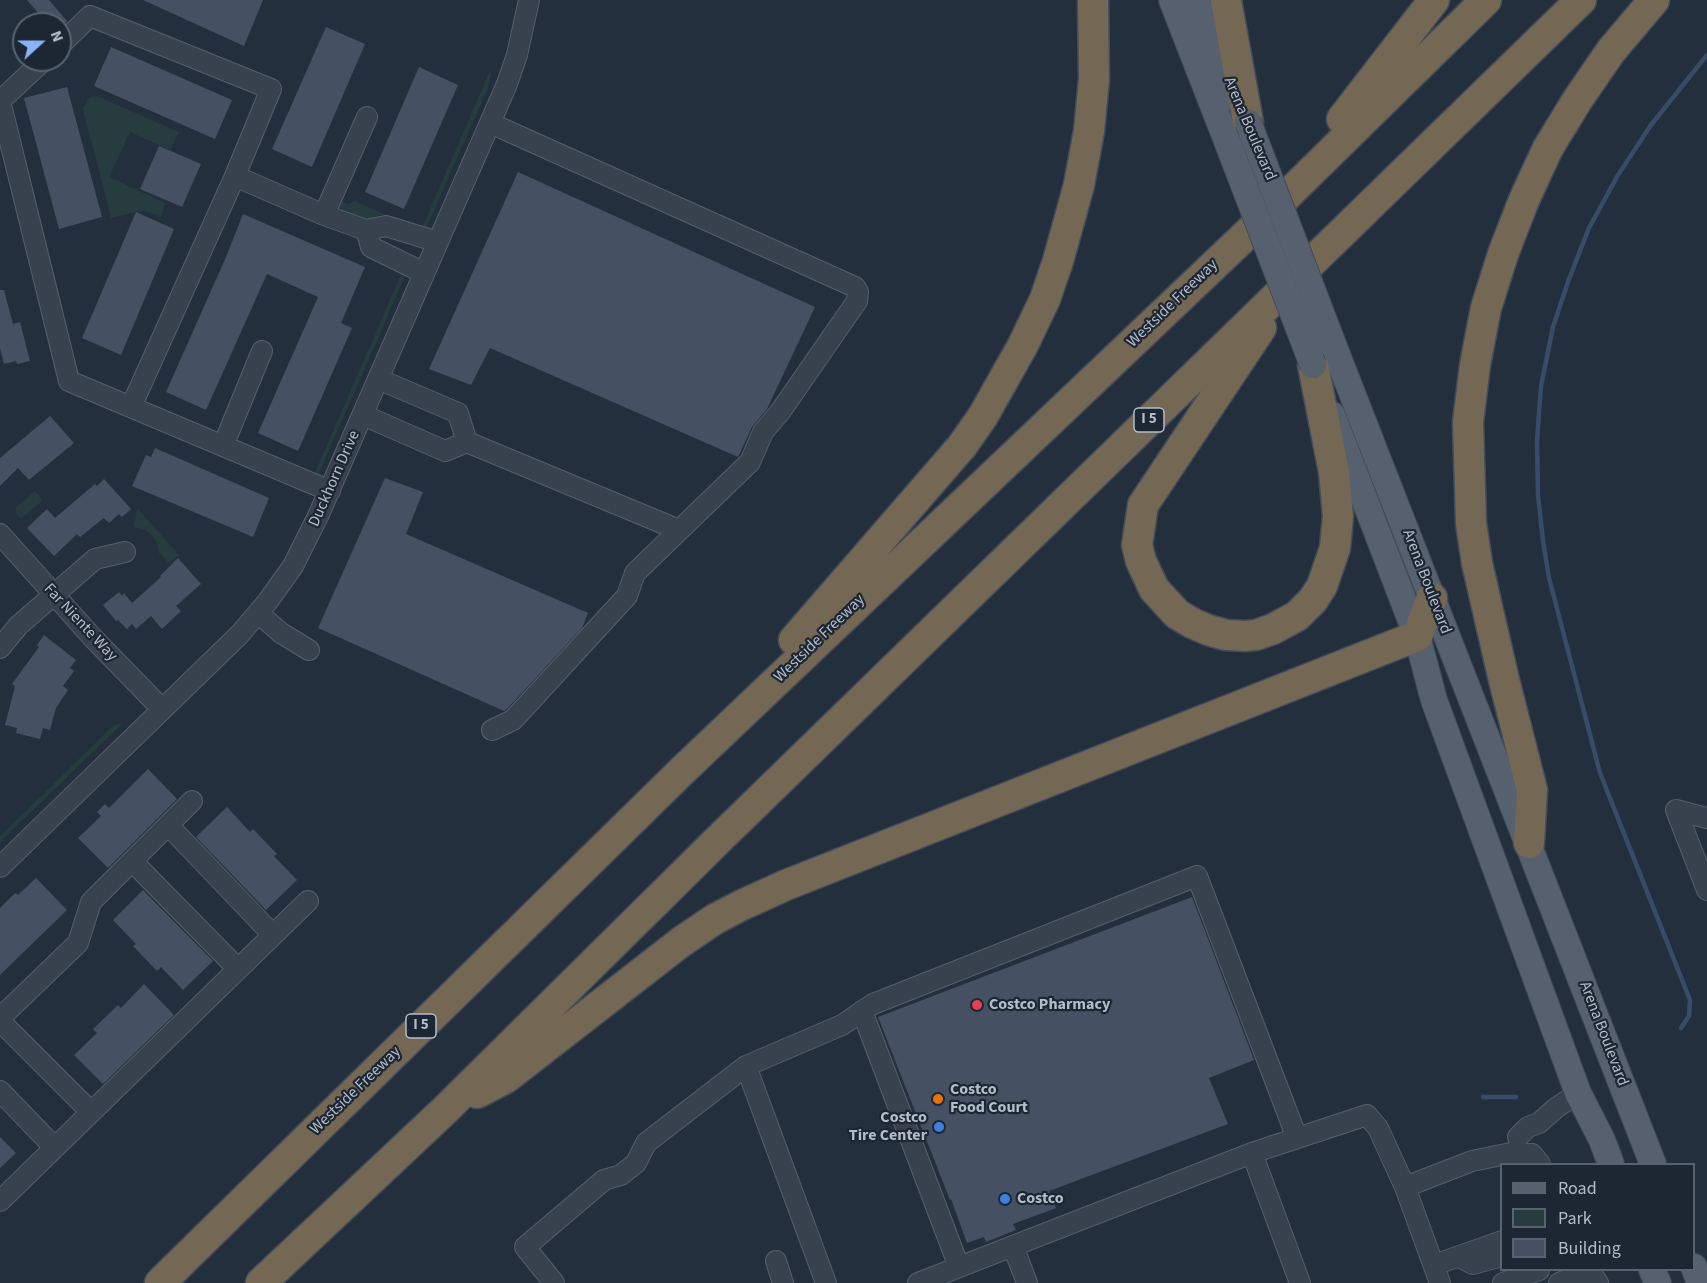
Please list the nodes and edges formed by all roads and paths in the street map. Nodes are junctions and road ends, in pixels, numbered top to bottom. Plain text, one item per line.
1 (529, 0) edge
2 (1093, 0) edge
3 (1172, 0) edge
4 (1196, 0) edge
5 (1226, 0) edge
6 (1434, 0) edge
7 (1486, 0) edge
8 (1581, 0) edge
9 (1654, 0) edge
10 (72, 33) edge
11 (31, 72) edge
12 (367, 117) dead end
13 (490, 123) junction
14 (1238, 132) junction
15 (235, 176) junction
16 (1268, 214) junction
17 (324, 216) junction
18 (366, 230) junction
19 (438, 242) junction
20 (424, 273) junction
21 (1294, 279) junction
22 (262, 351) dead end
23 (1324, 356) junction
24 (378, 380) junction
25 (131, 407) junction
26 (363, 415) junction
27 (467, 442) junction
28 (223, 446) junction
29 (330, 491) junction
30 (679, 530) junction
31 (0, 534) edge
32 (125, 552) dead end
33 (53, 594) junction
34 (1432, 598) junction
35 (258, 613) junction
36 (1417, 636) junction
37 (0, 648) edge
38 (309, 650) dead end
39 (162, 709) junction
40 (492, 730) dead end
41 (683, 770) junction
42 (192, 801) dead end
43 (1707, 819) edge
44 (168, 825) junction
45 (1529, 843) junction
46 (132, 861) junction
47 (0, 867) edge
48 (1707, 890) edge
49 (308, 901) dead end
50 (273, 935) junction
51 (238, 969) junction
52 (862, 1011) junction
53 (0, 1020) edge
54 (746, 1066) junction
55 (0, 1091) edge
56 (1578, 1093) junction
57 (445, 1110) junction
58 (91, 1112) junction
59 (1518, 1137) dead end
60 (1297, 1138) junction
61 (54, 1148) junction
62 (1252, 1153) junction
63 (1539, 1163) edge
64 (1611, 1163) edge
65 (1653, 1163) edge
66 (1405, 1187) junction
67 (0, 1201) edge
68 (1500, 1241) edge
69 (1013, 1246) junction
70 (1457, 1256) junction
71 (1500, 1257) edge
72 (776, 1261) dead end
73 (959, 1267) junction
74 (1534, 1271) edge
75 (1437, 1274) edge
76 (160, 1283) edge
77 (261, 1283) edge
78 (554, 1283) edge
79 (783, 1283) edge
80 (826, 1283) edge
81 (918, 1283) edge
82 (1027, 1283) edge
83 (1300, 1283) edge
84 (1503, 1283) edge
85 (1559, 1283) edge
86 (1598, 1283) edge

1 - 13 street, Duckhorn Drive
2 - 41 highway
3 - 14 main road, Arena Boulevard
4 - 14 main road, Arena Boulevard
5 - 14 highway
6 - 16 highway
7 - 16 highway, Westside Freeway / I 5
8 - 21 highway, I 5
9 - 45 highway
10 - 15 street
11 - 25 street
12 - 17 street
13 - 19 street, Duckhorn Drive
13 - 30 street
14 - 23 main road, Arena Boulevard, bridge
15 - 17 street
15 - 25 street
16 - 41 highway, Westside Freeway / I 5
17 - 18 street
18 - 19 street
18 - 20 street
19 - 20 street, Duckhorn Drive
20 - 24 street, Duckhorn Drive
21 - 23 highway
21 - 57 highway, I 5
22 - 28 street
23 - 34 main road, Arena Boulevard
23 - 36 main road, Arena Boulevard
24 - 26 street, Duckhorn Drive
24 - 27 street
25 - 28 street
26 - 27 street
26 - 29 street, Duckhorn Drive
27 - 30 street
28 - 29 street
29 - 35 street, Duckhorn Drive
30 - 40 street
31 - 33 street, Far Niente Way
32 - 33 street
33 - 37 street
33 - 39 street, Far Niente Way
34 - 36 highway
34 - 45 main road, Arena Boulevard
35 - 38 street
35 - 39 street, Duckhorn Drive
36 - 56 main road, Arena Boulevard
36 - 57 highway
39 - 47 street, Duckhorn Drive
41 - 76 highway, Westside Freeway / I 5
42 - 44 street
43 - 48 street
44 - 46 street
44 - 50 street
45 - 65 main road, Arena Boulevard
46 - 51 street
46 - 53 street
49 - 50 street
50 - 51 street
51 - 58 street
52 - 54 street
52 - 60 street
52 - 73 street
53 - 58 street
54 - 78 street
54 - 80 street
55 - 61 street
56 - 59 street
56 - 64 main road, Arena Boulevard
57 - 77 highway, I 5
58 - 61 street
60 - 62 street
60 - 66 street
61 - 67 street
62 - 69 street
62 - 83 street
63 - 66 street
66 - 75 street
68 - 70 street
69 - 73 street
69 - 82 street
70 - 71 street
70 - 75 street
72 - 79 street
73 - 81 street
74 - 84 street
85 - 86 street

